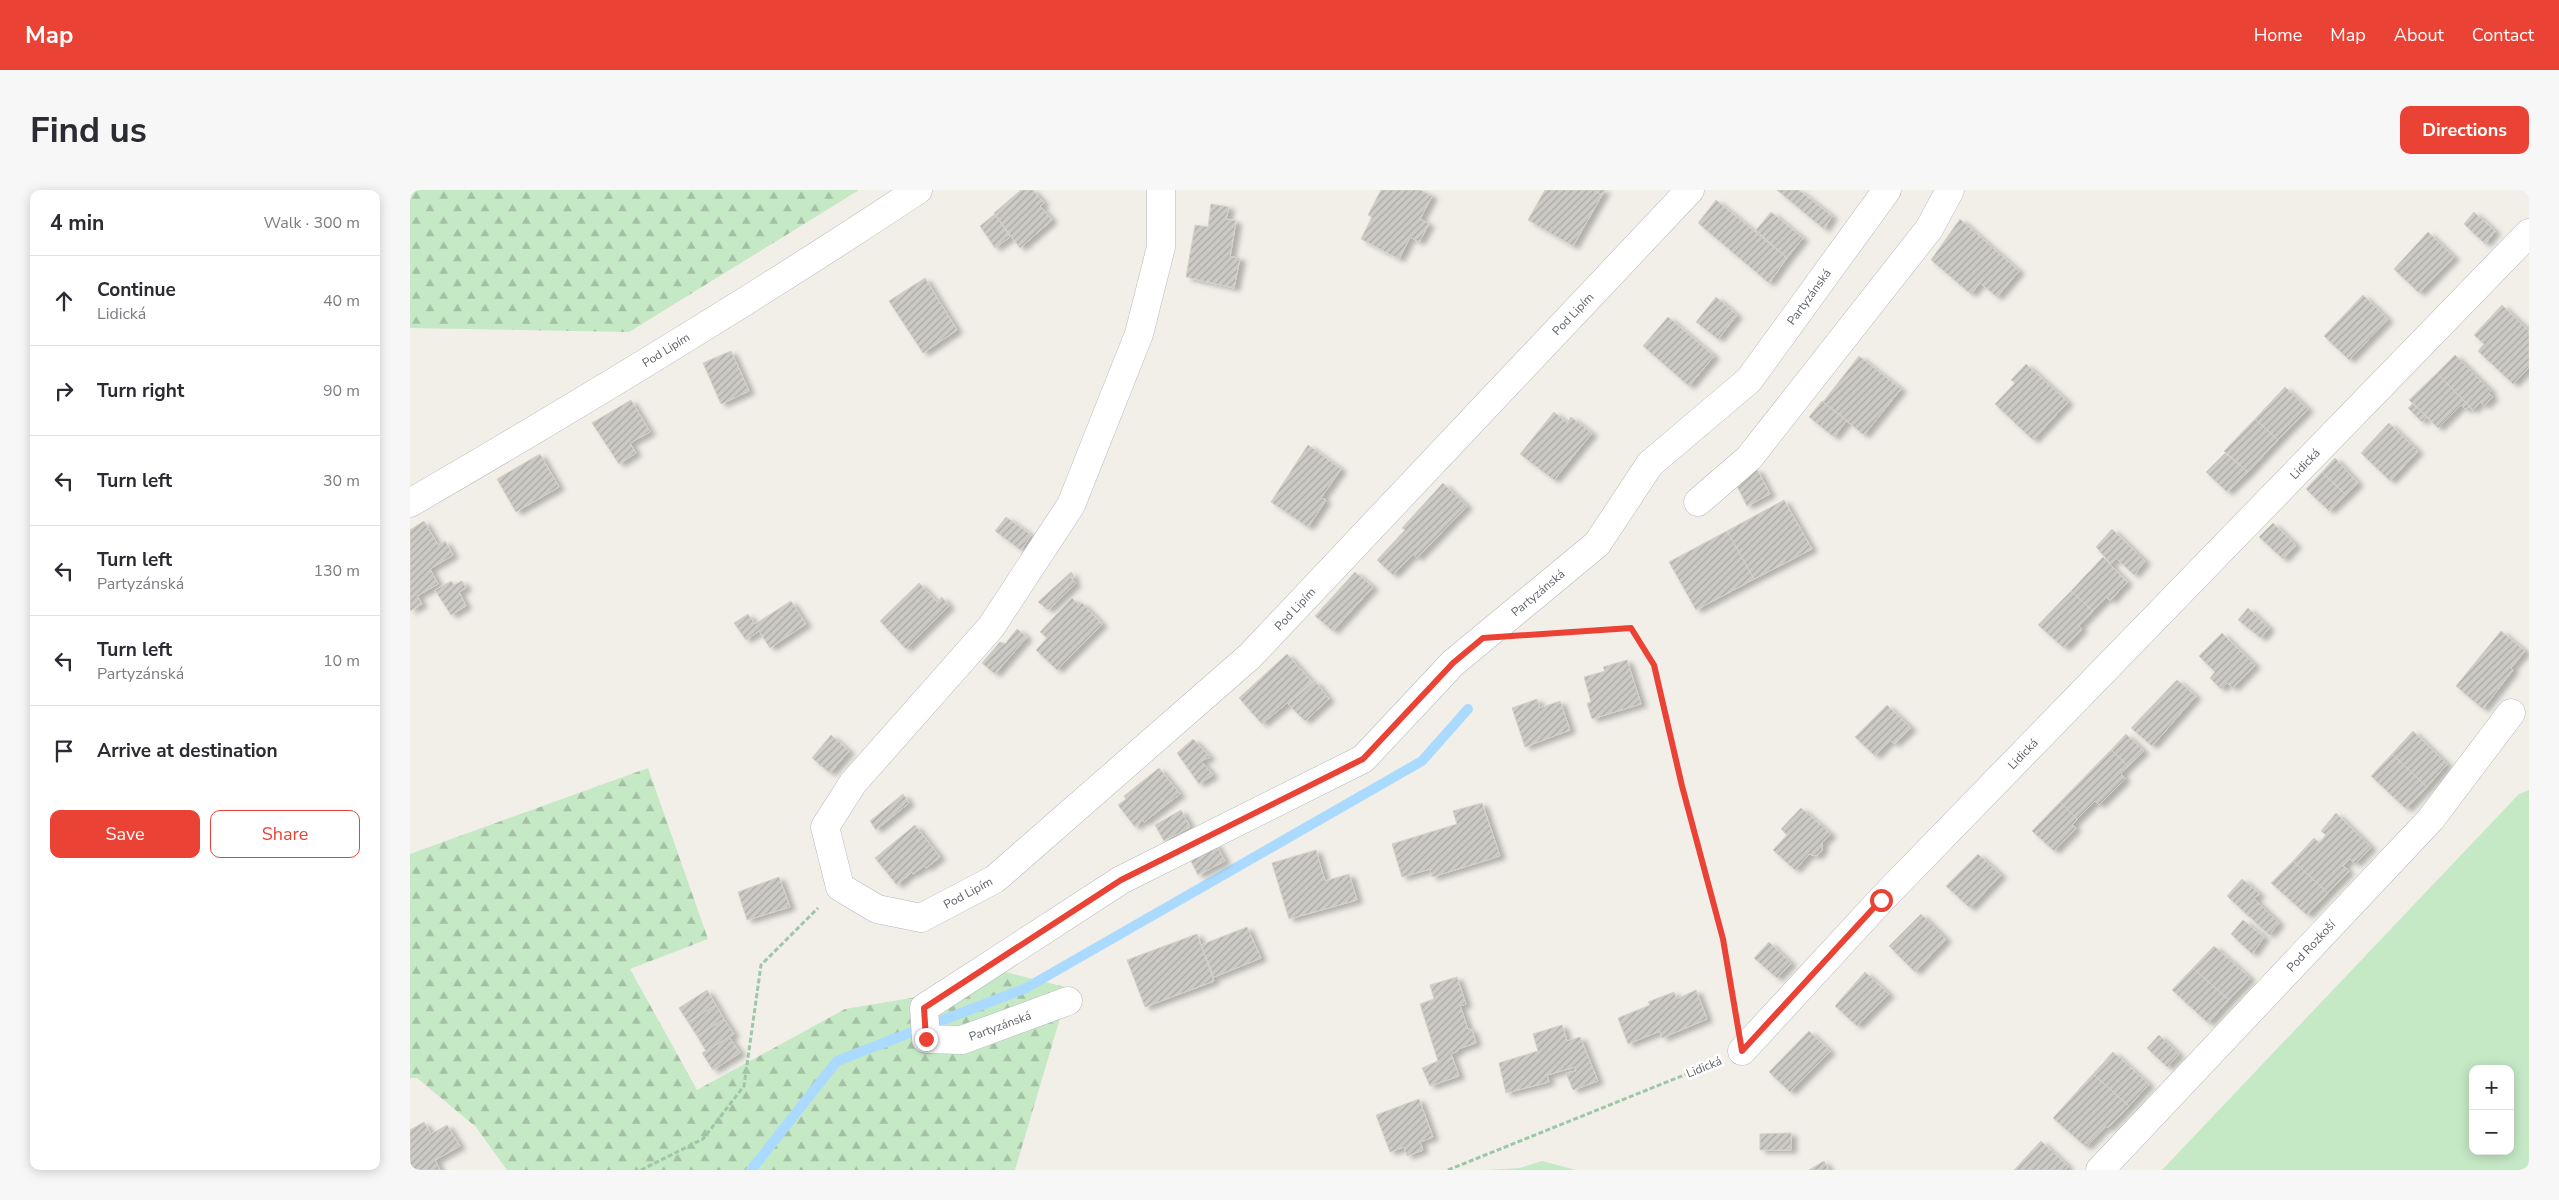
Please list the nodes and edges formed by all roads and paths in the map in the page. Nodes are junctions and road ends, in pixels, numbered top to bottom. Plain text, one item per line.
1 (918, 190) edge
2 (1161, 190) edge
3 (1690, 190) edge
4 (1887, 190) edge
5 (1950, 190) edge
6 (2529, 232) edge
7 (1698, 502) dead end
8 (410, 503) edge
9 (1532, 635) dead end
10 (2511, 713) dead end
11 (840, 887) junction
12 (1068, 1001) dead end
13 (1742, 1051) junction
14 (641, 1170) edge
15 (1448, 1170) edge
16 (2100, 1170) edge

1 - 8 street, Pod Lipím
2 - 11 street
3 - 11 street, Pod Lipím
4 - 12 street, Partyzánská
5 - 7 street
6 - 13 street, Lidická
9 - 13 path
10 - 16 street, Pod Rozkoší
11 - 14 path
13 - 15 path, Lidická

